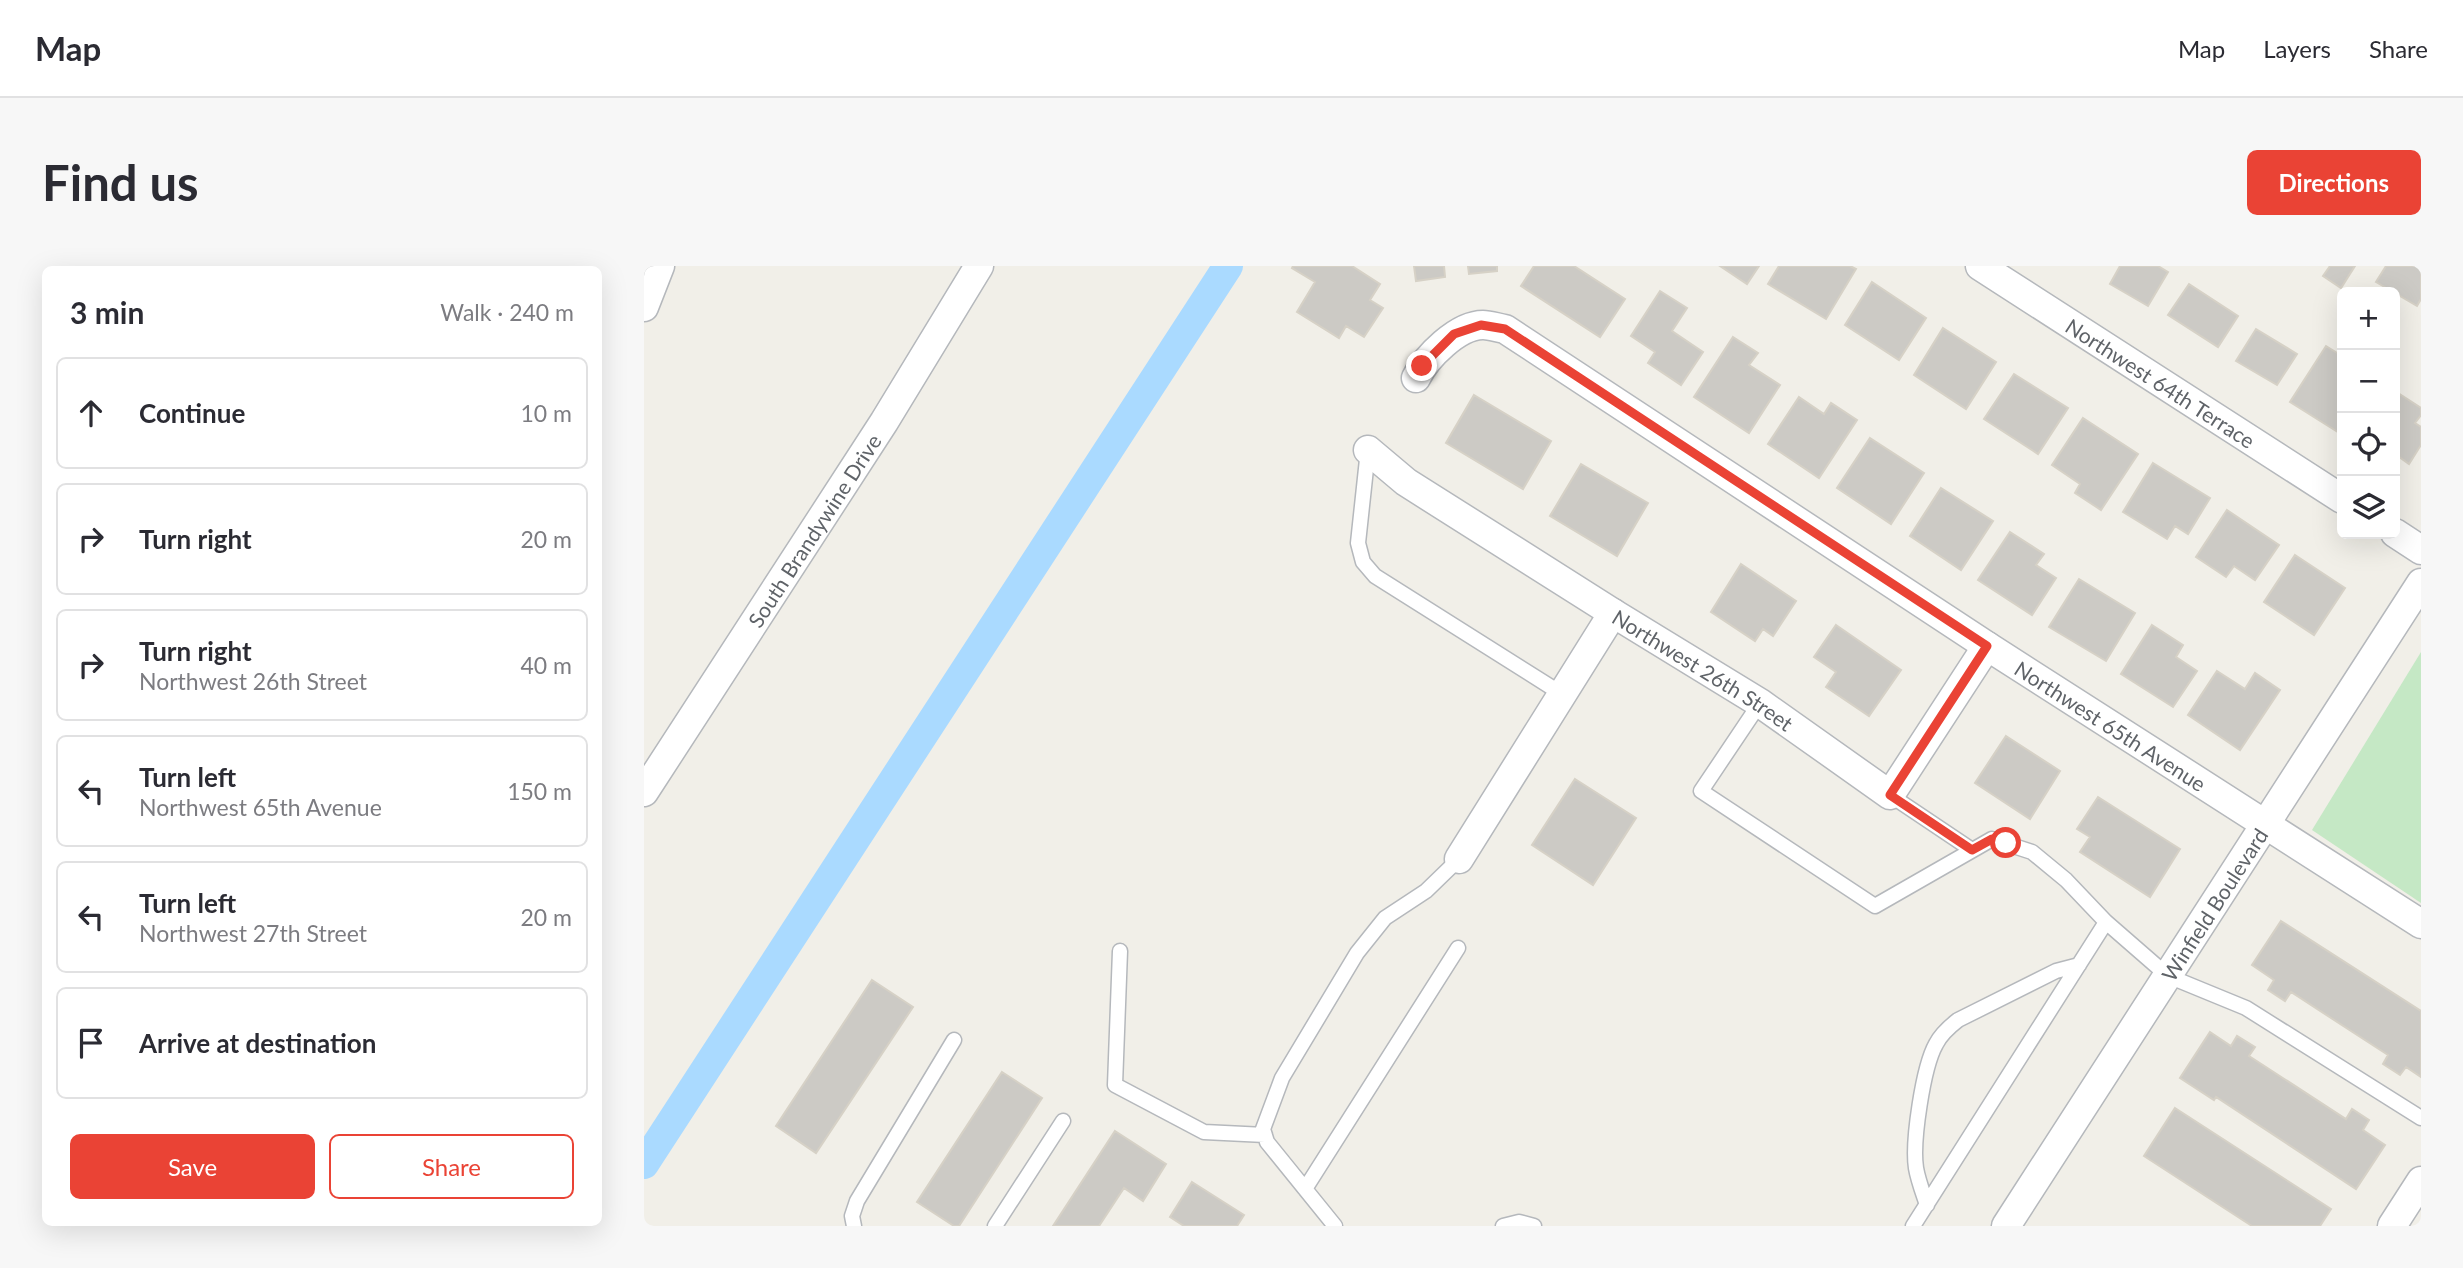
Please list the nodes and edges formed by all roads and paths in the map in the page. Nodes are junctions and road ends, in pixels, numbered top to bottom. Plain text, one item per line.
1 (660, 266) edge
2 (979, 266) edge
3 (1980, 266) edge
4 (644, 307) edge
5 (1416, 378) dead end
6 (1368, 450) joint
7 (2337, 496) edge
8 (2400, 536) edge
9 (2421, 550) edge
10 (2417, 600) edge
11 (1613, 613) junction
12 (1987, 646) junction
13 (1562, 694) junction
14 (1760, 703) junction
15 (644, 792) edge
16 (1890, 795) junction
17 (2267, 824) junction
18 (1972, 850) junction
19 (1459, 859) joint
20 (2106, 922) junction
21 (2421, 924) edge
22 (1458, 948) dead end
23 (1120, 951) dead end
24 (2079, 965) junction
25 (2168, 976) junction
26 (954, 1040) dead end
27 (2421, 1118) edge
28 (1063, 1121) dead end
29 (1265, 1135) junction
30 (2421, 1181) edge
31 (1305, 1189) junction
32 (1927, 1205) junction
33 (854, 1226) edge
34 (995, 1226) edge
35 (1335, 1226) edge
36 (1503, 1226) edge
37 (1534, 1226) edge
38 (1913, 1226) edge
39 (2006, 1226) edge
40 (2392, 1226) edge

1 - 4 street
2 - 15 street, South Brandywine Drive
3 - 7 street, Northwest 64th Terrace
5 - 12 street, Northwest 65th Avenue
6 - 11 street, Northwest 26th Street
6 - 13 lane
8 - 9 street
10 - 17 street, Winfield Boulevard
11 - 13 street
11 - 14 street, Northwest 26th Street
12 - 16 street
12 - 17 street, Northwest 65th Avenue
13 - 19 street
14 - 16 street, Northwest 26th Street
14 - 18 lane
16 - 18 lane
17 - 21 street, Northwest 65th Avenue
17 - 25 street, Winfield Boulevard
18 - 20 lane
19 - 29 lane
20 - 24 lane
20 - 25 lane
22 - 31 lane
23 - 29 lane
24 - 32 lane
24 - 32 lane
25 - 27 lane
25 - 39 street, Winfield Boulevard
26 - 33 lane
28 - 34 lane
29 - 31 lane
30 - 40 street
31 - 35 lane
32 - 38 lane
36 - 37 lane

